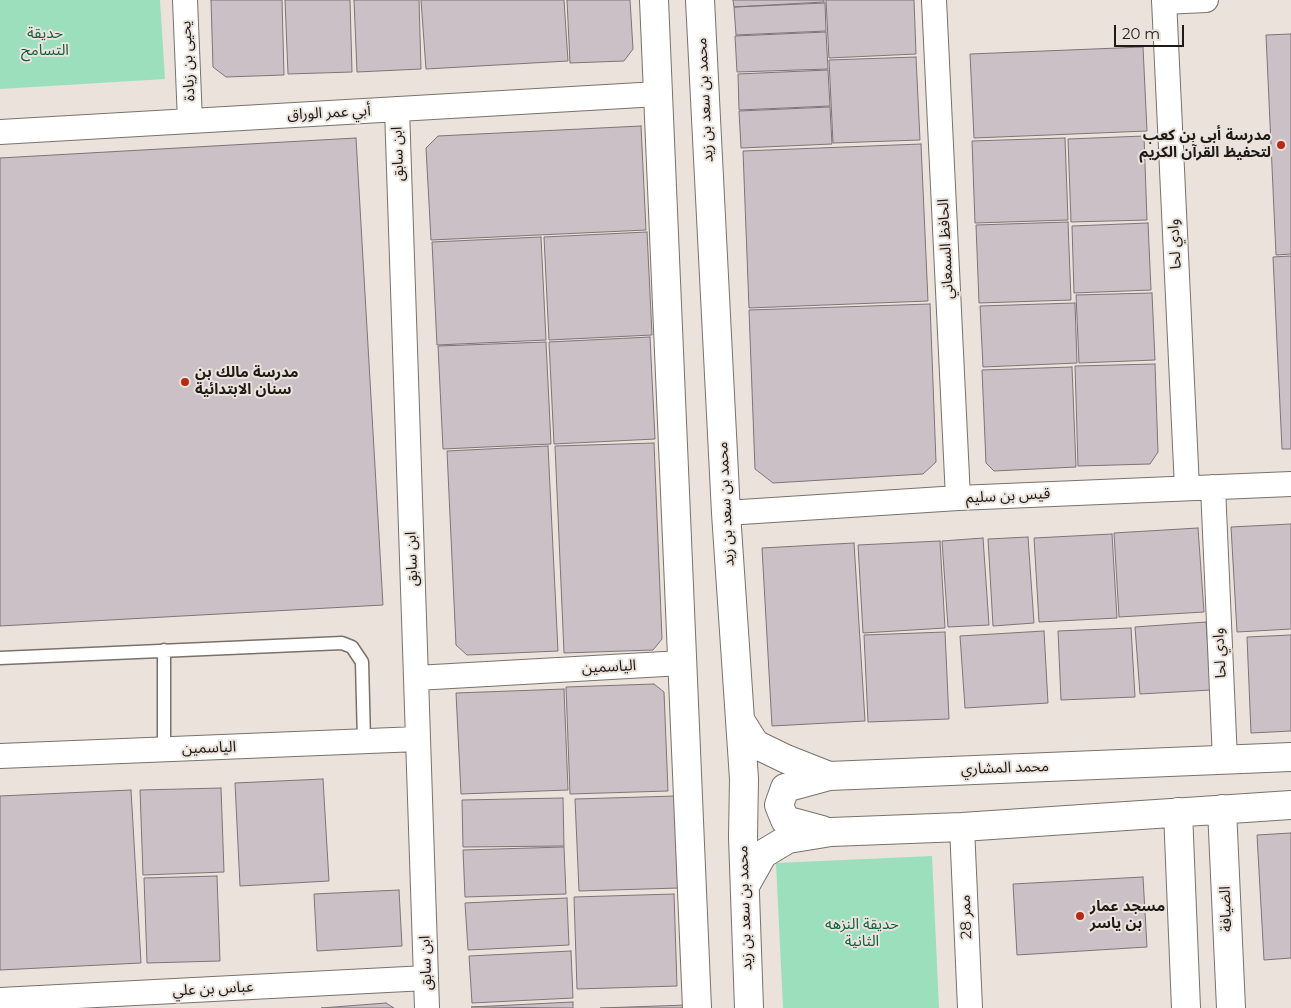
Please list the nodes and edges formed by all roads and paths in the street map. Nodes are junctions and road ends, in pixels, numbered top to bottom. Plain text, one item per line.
1 (185, 0) edge
2 (654, 0) edge
3 (700, 0) edge
4 (934, 0) edge
5 (1206, 0) edge
6 (1164, 1) edge
7 (658, 94) junction
8 (396, 109) junction
9 (190, 121) junction
10 (0, 132) edge
11 (1291, 484) edge
12 (1213, 486) junction
13 (1187, 488) junction
14 (958, 498) junction
15 (726, 513) junction
16 (164, 650) junction
17 (0, 658) edge
18 (682, 663) junction
19 (416, 678) junction
20 (740, 720) junction
21 (418, 739) junction
22 (364, 742) junction
23 (164, 750) junction
24 (0, 756) edge
25 (1291, 757) edge
26 (1225, 760) junction
27 (829, 776) junction
28 (1291, 805) edge
29 (1222, 810) junction
30 (1178, 812) junction
31 (962, 827) junction
32 (832, 832) junction
33 (1225, 877) junction
34 (1181, 880) junction
35 (745, 887) junction
36 (426, 978) junction
37 (0, 1000) edge
38 (428, 1008) edge
39 (697, 1008) edge
40 (749, 1008) edge
41 (970, 1008) edge
42 (1186, 1008) edge
43 (1231, 1008) edge

1 - 9 street, يحيى بن زيادة
2 - 7 street
3 - 15 street, محمد بن سعد بن زيد
4 - 14 street, الحافظ السمعاني
5 - 6 street
6 - 13 street, وادي لحا
7 - 8 street, أبي عمر الوراق
7 - 18 street
8 - 9 street, أبي عمر الوراق
8 - 19 street, ابن سابق
9 - 10 street, أبي عمر الوراق
11 - 12 street, قيس بن سليم
12 - 13 street, قيس بن سليم
12 - 26 street, وادي لحا
13 - 14 street, قيس بن سليم
14 - 15 street, قيس بن سليم
15 - 20 street, محمد بن سعد بن زيد
16 - 17 lane
16 - 22 lane
16 - 23 lane
18 - 19 street, الياسمين
18 - 39 street
19 - 21 street, ابن سابق
20 - 27 street, محمد المشاري
20 - 35 street, محمد بن سعد بن زيد
21 - 22 street, الياسمين
21 - 36 street, ابن سابق
22 - 23 street, الياسمين
23 - 24 street, الياسمين
25 - 26 street, محمد المشاري
26 - 27 street, محمد المشاري
27 - 32 street
28 - 29 street
29 - 30 street
29 - 33 street, الضيافة
30 - 31 street
30 - 34 street
31 - 32 street
31 - 41 street, ممر 28
32 - 35 street
33 - 34 street
33 - 43 street, الضيافة
34 - 42 street
35 - 40 street, محمد بن سعد بن زيد
36 - 37 street, عباس بن علي
36 - 38 street, ابن سابق

